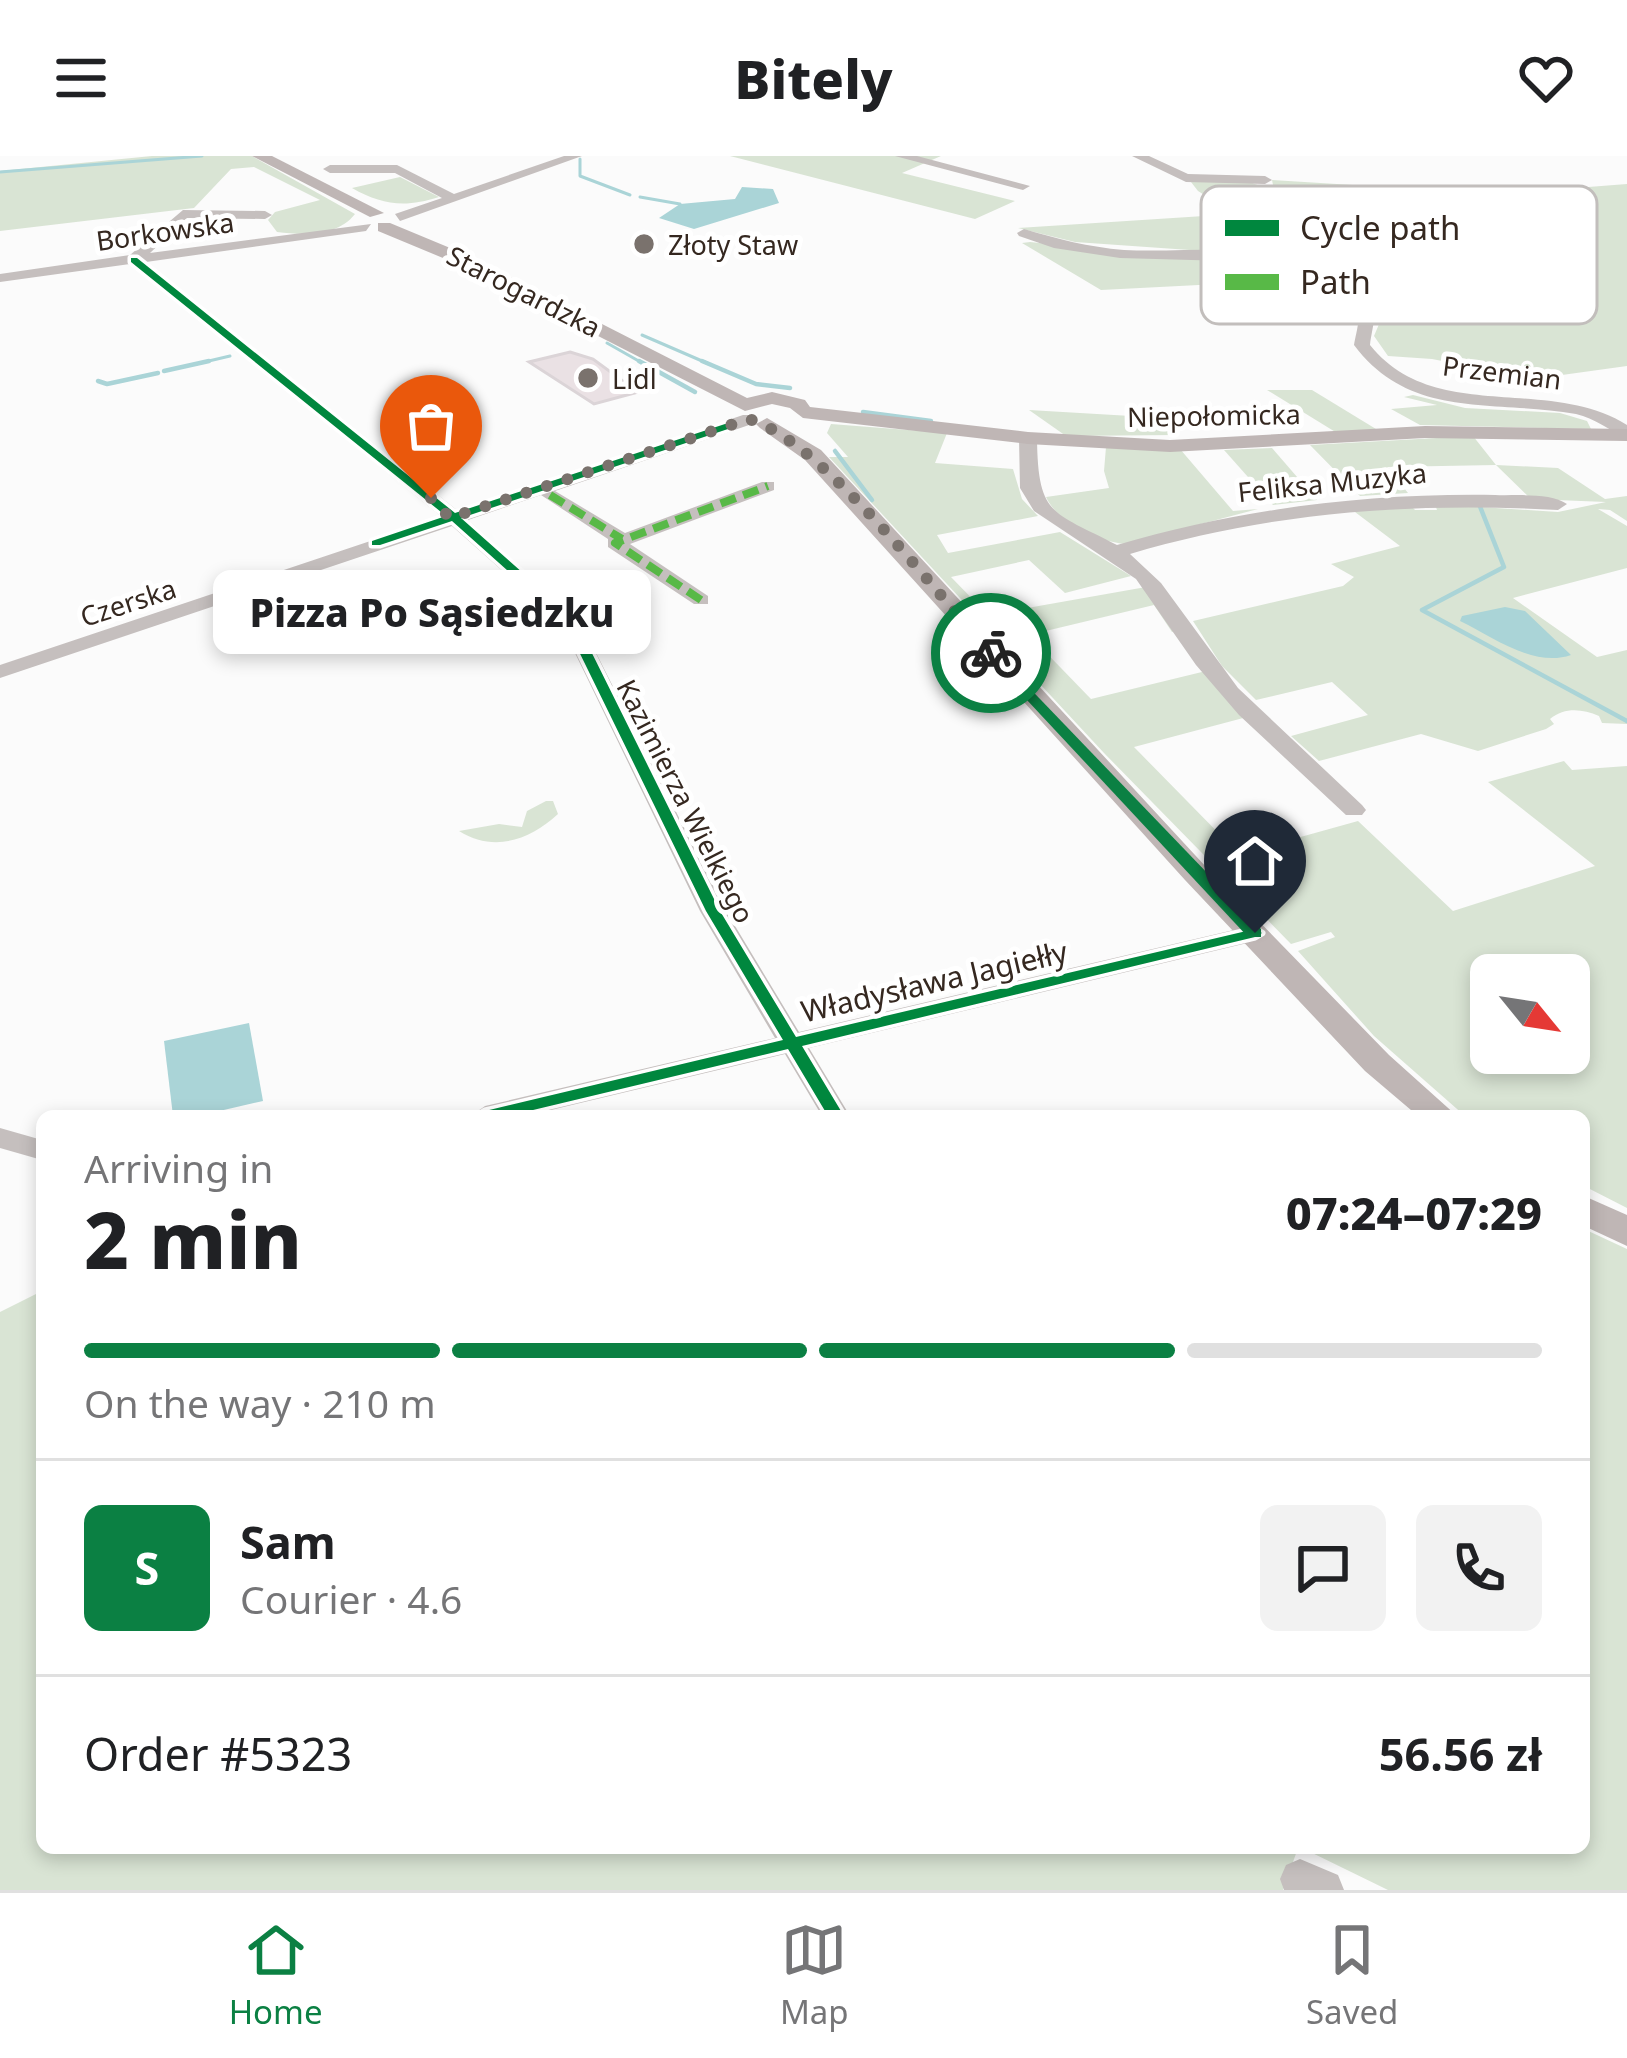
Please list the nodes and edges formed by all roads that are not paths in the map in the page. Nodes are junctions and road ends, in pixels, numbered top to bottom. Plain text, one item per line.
1 (260, 156) edge
2 (576, 156) edge
3 (901, 156) edge
4 (1138, 156) edge
5 (1263, 159) dead end
6 (330, 169) dead end
7 (1265, 180) junction
8 (1023, 186) dead end
9 (1266, 186) edge
10 (452, 197) junction
11 (265, 215) dead end
12 (376, 218) junction
13 (1024, 233) dead end
14 (1201, 257) edge
15 (134, 260) junction
16 (0, 278) edge
17 (1365, 324) edge
18 (769, 413) junction
19 (1627, 433) edge
20 (1028, 438) junction
21 (768, 486) dead end
22 (550, 498) dead end
23 (1558, 504) dead end
24 (450, 518) junction
25 (622, 539) junction
26 (1115, 552) junction
27 (690, 597) dead end
28 (0, 672) edge
29 (1354, 810) dead end
30 (1255, 933) junction
31 (791, 1042) junction
32 (510, 1110) edge
33 (832, 1110) edge
34 (1433, 1110) edge
35 (0, 1138) edge
36 (36, 1148) edge
37 (1590, 1212) edge
38 (1627, 1232) edge

1 - 12 main road, Starogardzka
2 - 10 street, Borkowska
3 - 8 street
4 - 7 street
5 - 7 street
6 - 10 street
7 - 9 street
10 - 12 street, Borkowska
11 - 15 street
12 - 15 street, Borkowska
12 - 18 main road, Starogardzka
13 - 14 street, Przemian
15 - 16 street, Borkowska
15 - 24 street, Kazimierza Wielkiego
17 - 19 street, Przemian
18 - 20 main road, Niepołomicka
18 - 24 street, Czerska
18 - 30 main road, Starogardzka
19 - 20 main road, Niepołomicka
20 - 26 street
21 - 25 street
22 - 25 street
23 - 26 street, Feliksa Muzyka
24 - 28 street, Czerska
24 - 31 street, Kazimierza Wielkiego
25 - 27 street
26 - 29 street
30 - 31 street, Władysława Jagiełły
30 - 34 main road, Starogardzka
31 - 32 street, Władysława Jagiełły
31 - 33 street, Kazimierza Wielkiego
35 - 36 street
37 - 38 main road

